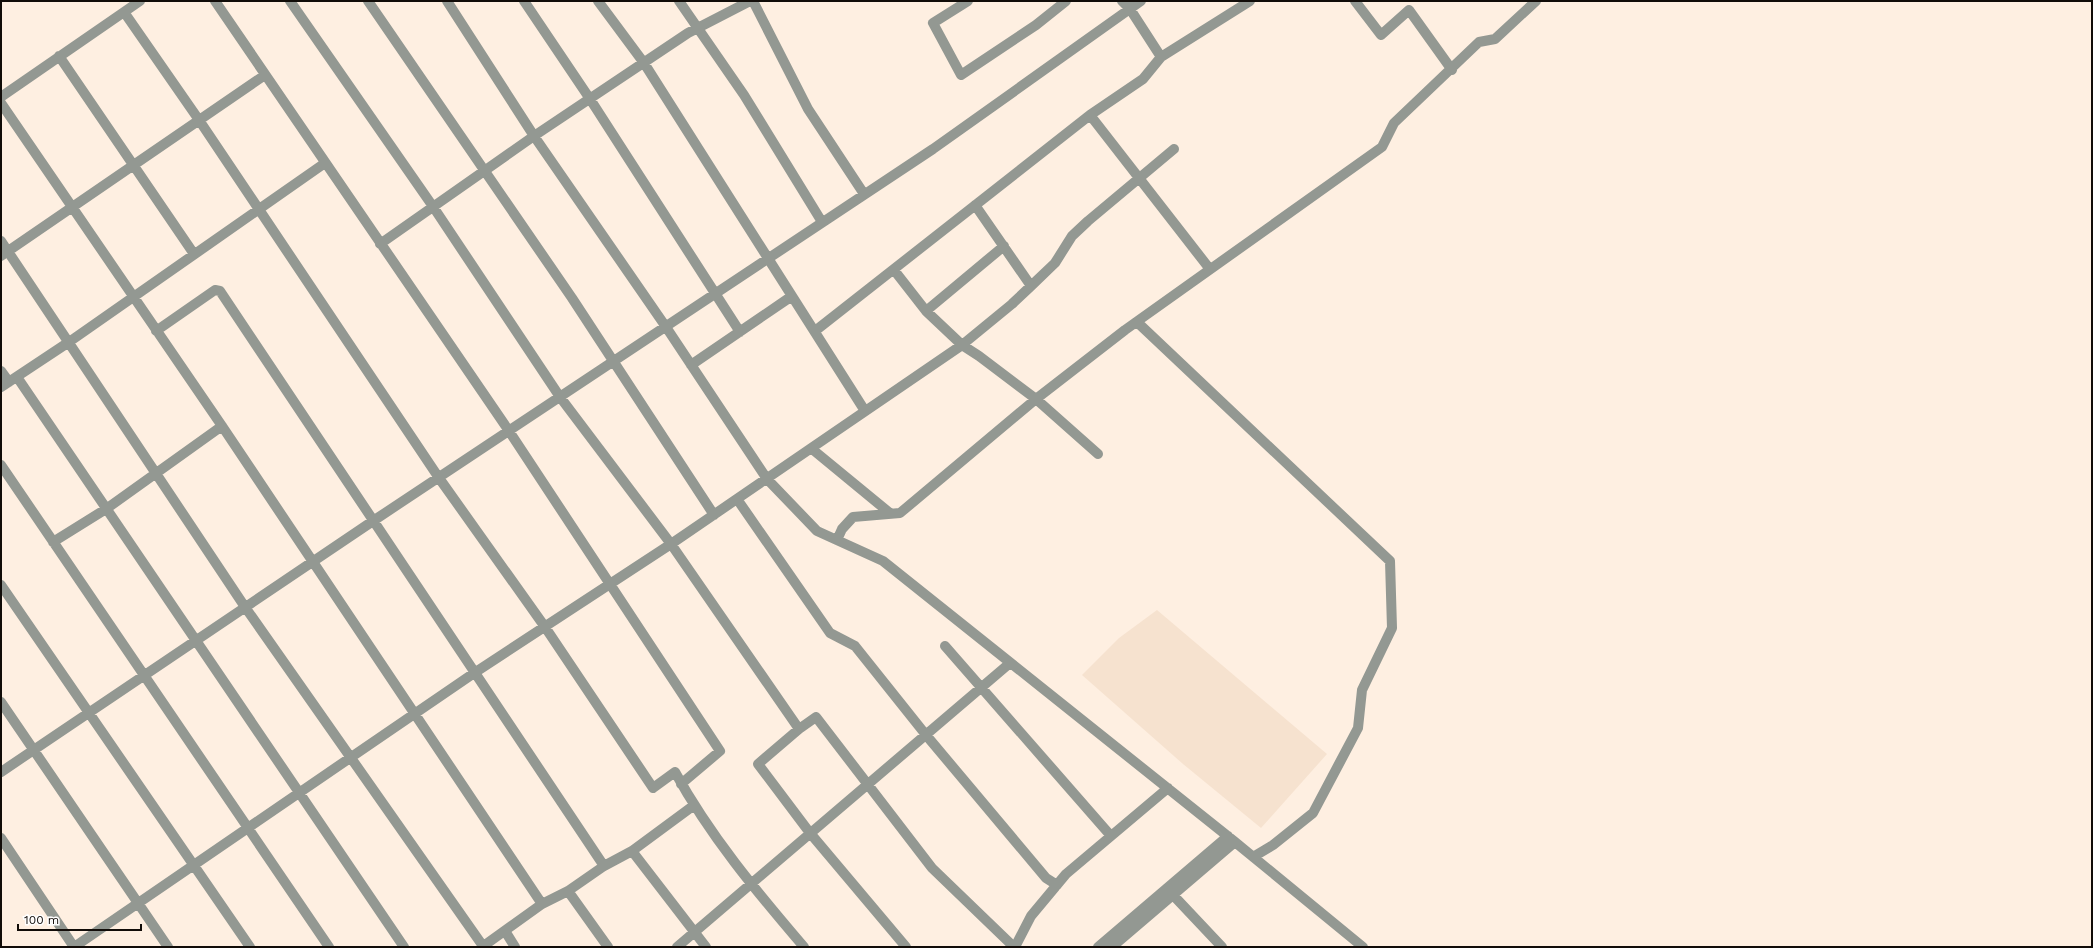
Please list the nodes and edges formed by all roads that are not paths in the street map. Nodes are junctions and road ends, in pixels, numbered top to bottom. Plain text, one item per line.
1 (140, 1) edge
2 (215, 1) edge
3 (290, 1) edge
4 (368, 1) edge
5 (447, 1) edge
6 (524, 1) edge
7 (598, 1) edge
8 (679, 1) edge
9 (750, 1) edge
10 (753, 1) edge
11 (968, 1) edge
12 (1066, 1) edge
13 (1122, 1) edge
14 (1141, 1) edge
15 (1250, 1) edge
16 (1355, 1) edge
17 (1536, 1) edge
18 (1130, 9) junction
19 (124, 12) junction
20 (699, 27) junction
21 (59, 56) junction
22 (1161, 58) junction
23 (644, 63) junction
24 (1452, 70) junction
25 (265, 75) junction
26 (1, 97) edge
27 (590, 99) junction
28 (1, 103) edge
29 (1090, 115) junction
30 (199, 120) junction
31 (534, 136) junction
32 (1174, 149) dead end
33 (325, 163) junction
34 (132, 165) junction
35 (486, 171) junction
36 (1138, 179) junction
37 (864, 194) junction
38 (975, 205) junction
39 (72, 208) junction
40 (434, 208) junction
41 (258, 210) junction
42 (822, 222) junction
43 (1, 241) edge
44 (380, 244) junction
45 (1004, 246) junction
46 (5, 254) edge
47 (194, 254) junction
48 (768, 258) junction
49 (1209, 268) junction
50 (894, 270) junction
51 (1031, 286) junction
52 (716, 293) junction
53 (792, 296) junction
54 (133, 298) junction
55 (926, 311) junction
56 (1137, 322) junction
57 (666, 327) junction
58 (156, 331) junction
59 (815, 331) junction
60 (740, 332) junction
61 (69, 342) junction
62 (962, 345) junction
63 (614, 362) junction
64 (691, 365) junction
65 (1, 371) edge
66 (9, 382) edge
67 (560, 397) junction
68 (1036, 399) junction
69 (865, 411) junction
70 (222, 426) junction
71 (508, 431) junction
72 (812, 449) junction
73 (1098, 454) dead end
74 (1, 465) edge
75 (156, 473) junction
76 (439, 478) junction
77 (767, 479) junction
78 (737, 499) junction
79 (106, 509) junction
80 (714, 514) junction
81 (891, 514) junction
82 (373, 521) junction
83 (837, 540) junction
84 (54, 542) junction
85 (671, 544) junction
86 (312, 563) junction
87 (1, 585) edge
88 (611, 585) junction
89 (245, 607) junction
90 (544, 627) junction
91 (195, 641) junction
92 (945, 646) dead end
93 (1010, 663) junction
94 (474, 673) junction
95 (143, 676) junction
96 (981, 688) junction
97 (1, 702) edge
98 (89, 713) junction
99 (414, 714) junction
100 (798, 728) junction
101 (926, 735) junction
102 (33, 750) junction
103 (350, 757) junction
104 (1, 772) edge
105 (681, 784) junction
106 (868, 784) junction
107 (1168, 788) junction
108 (299, 794) junction
109 (693, 806) junction
110 (248, 828) junction
111 (810, 834) junction
112 (1111, 836) junction
113 (1, 838) edge
114 (1232, 839) junction
115 (632, 851) junction
116 (1253, 856) junction
117 (194, 864) junction
118 (604, 866) junction
119 (750, 884) junction
120 (1057, 885) junction
121 (568, 890) junction
122 (1173, 895) junction
123 (138, 903) junction
124 (542, 904) junction
125 (505, 931) junction
126 (695, 932) junction
127 (483, 946) edge
128 (74, 947) edge
129 (168, 947) edge
130 (250, 947) edge
131 (329, 947) edge
132 (404, 947) edge
133 (515, 947) edge
134 (608, 947) edge
135 (677, 947) edge
136 (706, 947) edge
137 (804, 947) edge
138 (906, 947) edge
139 (1014, 947) edge
140 (1098, 947) edge
141 (1113, 947) edge
142 (1222, 947) edge
143 (1363, 947) edge

1 - 19 street
2 - 25 street
3 - 40 street
4 - 35 street
5 - 31 street
6 - 27 street
7 - 23 street
8 - 20 street
9 - 20 street
10 - 37 street
11 - 12 street
13 - 18 street
14 - 18 street
15 - 22 street
16 - 24 street
17 - 24 street
18 - 22 street
18 - 37 street
19 - 21 street
19 - 30 street
20 - 23 street
20 - 42 street
21 - 26 street
21 - 34 street
22 - 29 street
23 - 27 street
23 - 48 street
24 - 49 street
25 - 30 street
25 - 33 street
27 - 31 street
27 - 52 street
28 - 39 street
29 - 36 street
29 - 38 street
30 - 34 street
30 - 41 street
31 - 35 street
31 - 57 street
32 - 36 street
33 - 41 street
33 - 44 street
34 - 39 street
34 - 47 street
35 - 40 street
35 - 63 street
36 - 49 street
36 - 51 street
37 - 42 street
38 - 45 street
38 - 50 street
39 - 46 street
39 - 54 street
40 - 44 street
40 - 67 street
41 - 47 street
41 - 76 street
42 - 48 street
43 - 46 street
44 - 71 street
45 - 51 street
45 - 55 street
46 - 61 street
47 - 54 street
48 - 52 street
48 - 53 street
49 - 56 street
50 - 55 street
50 - 59 street
51 - 62 street
52 - 57 street
52 - 60 street
53 - 59 street
53 - 60 street
54 - 58 street
54 - 61 street
55 - 62 street
56 - 68 street
56 - 116 street
57 - 63 street
57 - 64 street
58 - 70 street
58 - 82 street
59 - 69 street
60 - 64 street
61 - 66 street
61 - 75 street
62 - 68 street
62 - 69 street
63 - 67 street
63 - 80 street
64 - 77 street
65 - 66 street
66 - 79 street
67 - 71 street
67 - 85 street
68 - 73 street
68 - 81 street
69 - 72 street
70 - 75 street
70 - 86 street
71 - 76 street
71 - 88 street
72 - 77 street
72 - 81 street
74 - 84 street
75 - 79 street
75 - 89 street
76 - 82 street
76 - 90 street
77 - 78 street
77 - 83 street
78 - 80 street
78 - 101 street
79 - 84 street
79 - 91 street
80 - 85 street
81 - 83 street
82 - 86 street
82 - 94 street
83 - 93 street
84 - 95 street
85 - 88 street
85 - 100 street
86 - 89 street
86 - 99 street
87 - 98 street
88 - 90 street
88 - 105 street
89 - 91 street
89 - 103 street
90 - 94 street
90 - 105 street
91 - 95 street
91 - 108 street
92 - 96 street
93 - 96 street
93 - 107 street
94 - 99 street
94 - 118 street
95 - 98 street
95 - 110 street
96 - 101 street
96 - 112 street
97 - 102 street
98 - 102 street
98 - 117 street
99 - 103 street
99 - 124 street
100 - 106 street
100 - 111 street
101 - 106 street
101 - 120 street
102 - 104 street
102 - 123 street
103 - 108 street
103 - 127 street
105 - 109 street
106 - 111 street
106 - 139 street
107 - 112 street
107 - 114 street
108 - 110 street
108 - 132 street
109 - 115 street
109 - 119 street
110 - 117 street
110 - 131 street
111 - 119 street
111 - 138 street
112 - 120 street
113 - 128 street
114 - 116 street
114 - 122 street
114 - 140 street
115 - 118 street
115 - 126 street
116 - 143 street
117 - 123 street
117 - 130 street
118 - 121 street
119 - 126 street
119 - 137 street
120 - 139 street
121 - 124 street
121 - 134 street
122 - 141 street
122 - 142 street
123 - 128 street
123 - 129 street
124 - 125 street
125 - 127 street
125 - 133 street
126 - 135 street
126 - 136 street

